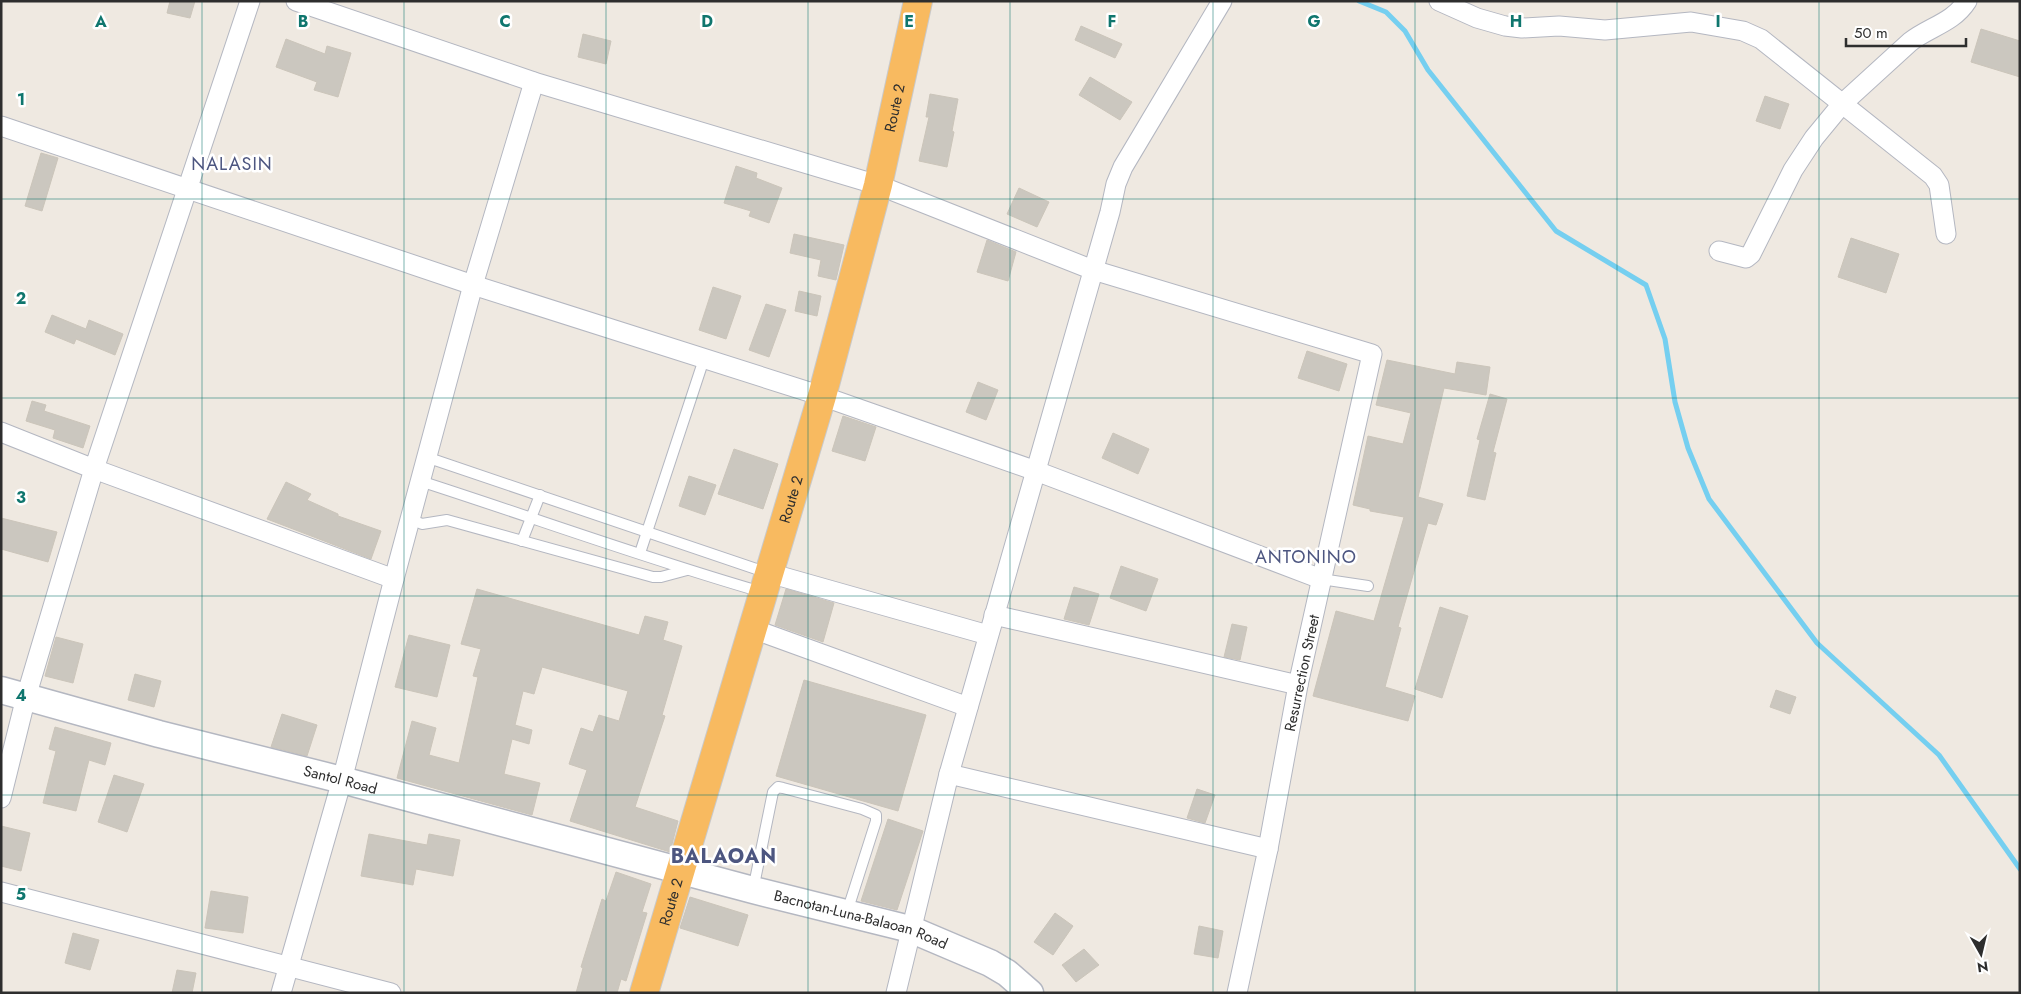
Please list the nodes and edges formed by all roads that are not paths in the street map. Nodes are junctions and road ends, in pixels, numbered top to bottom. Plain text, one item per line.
1 (250, 1) edge
2 (296, 1) edge
3 (918, 1) edge
4 (1222, 1) edge
5 (1439, 1) edge
6 (1967, 1) edge
7 (534, 82) junction
8 (1842, 104) junction
9 (1, 126) edge
10 (878, 185) junction
11 (188, 189) junction
12 (1946, 234) dead end
13 (1719, 251) dead end
14 (1093, 270) junction
15 (473, 285) junction
16 (704, 359) junction
17 (822, 396) junction
18 (1, 432) edge
19 (426, 457) junction
20 (94, 469) junction
21 (1036, 471) junction
22 (420, 482) junction
23 (540, 496) junction
24 (531, 517) junction
25 (410, 519) junction
26 (646, 531) junction
27 (522, 540) junction
28 (640, 553) junction
29 (687, 570) junction
30 (394, 579) junction
31 (1322, 579) junction
32 (767, 583) junction
33 (1368, 586) dead end
34 (994, 614) junction
35 (753, 629) junction
36 (988, 635) junction
37 (1298, 685) junction
38 (13, 694) edge
39 (968, 707) junction
40 (949, 774) junction
41 (342, 780) junction
42 (1, 798) edge
43 (1268, 849) junction
44 (679, 870) junction
45 (753, 890) junction
46 (1, 892) edge
47 (847, 913) junction
48 (910, 929) junction
49 (288, 967) junction
50 (281, 993) edge
51 (391, 993) edge
52 (644, 993) edge
53 (896, 993) edge
54 (1030, 993) edge
55 (1237, 993) edge

1 - 11 street
2 - 7 street
3 - 10 highway, Route 2
4 - 14 street
5 - 8 street
6 - 8 street
7 - 10 street
7 - 15 street
8 - 12 street
8 - 13 street
9 - 11 street
10 - 14 street
10 - 17 highway, Route 2
11 - 15 street
11 - 20 street
14 - 21 street
14 - 31 street, Resurrection Street
15 - 16 street
15 - 19 street
16 - 17 street
16 - 26 lane
17 - 21 street
17 - 32 highway, Route 2
18 - 20 street
19 - 22 street
19 - 23 lane
20 - 30 street
20 - 38 street
21 - 31 street
21 - 34 street
22 - 24 lane
22 - 25 street
23 - 24 lane
23 - 26 lane
24 - 27 lane
24 - 28 lane
25 - 27 lane
25 - 30 street
26 - 28 lane
26 - 32 lane
27 - 29 lane
28 - 29 lane
29 - 32 lane
30 - 41 street
31 - 33 lane
31 - 37 street, Resurrection Street
32 - 35 highway, Route 2
32 - 36 street
34 - 36 street
34 - 37 street
35 - 39 street
35 - 44 highway, Route 2
36 - 39 street
37 - 43 street, Resurrection Street
38 - 41 main road, Santol Road
38 - 42 street
39 - 40 street
40 - 43 street
40 - 48 street
41 - 44 main road, Santol Road
41 - 49 street
43 - 55 street, Resurrection Street
44 - 45 main road, Bacnotan-Luna-Balaoan Road
44 - 52 highway, Route 2
45 - 47 main road, Bacnotan-Luna-Balaoan Road
45 - 47 lane
46 - 49 street
47 - 48 main road, Bacnotan-Luna-Balaoan Road
48 - 53 street
48 - 54 main road, Bacnotan-Luna-Balaoan Road
49 - 50 street
49 - 51 street

